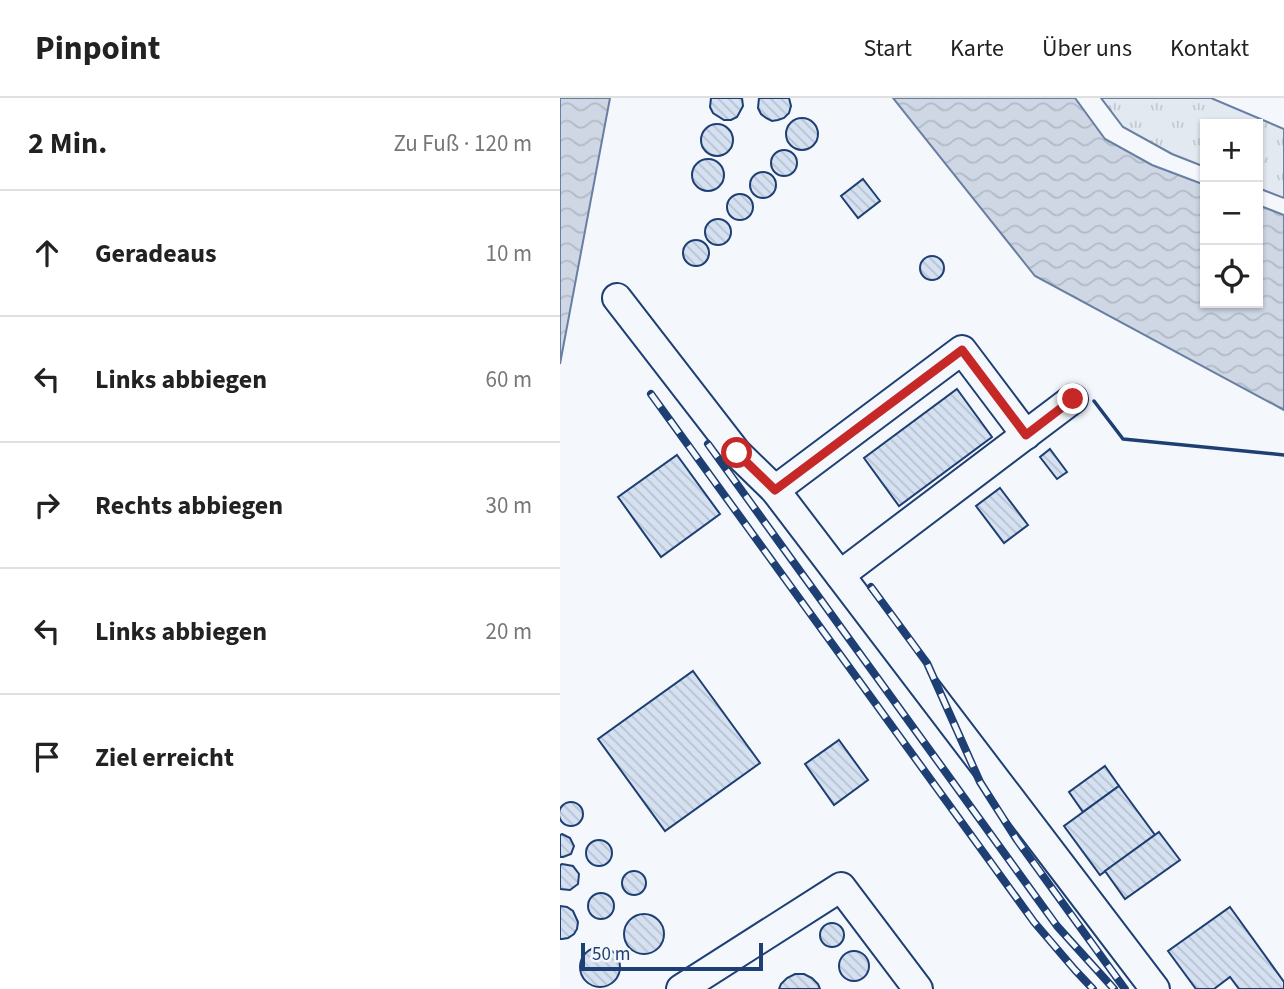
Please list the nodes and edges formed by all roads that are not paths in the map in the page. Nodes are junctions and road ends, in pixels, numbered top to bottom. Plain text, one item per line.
1 (617, 298) dead end
2 (1073, 399) dead end
3 (1026, 435) junction
4 (775, 490) junction
5 (840, 575) junction
6 (908, 984) edge
7 (681, 989) edge
8 (1155, 989) edge

1 - 4 lane
2 - 3 lane
3 - 4 lane
3 - 5 lane
4 - 5 lane
5 - 8 lane
6 - 7 lane

